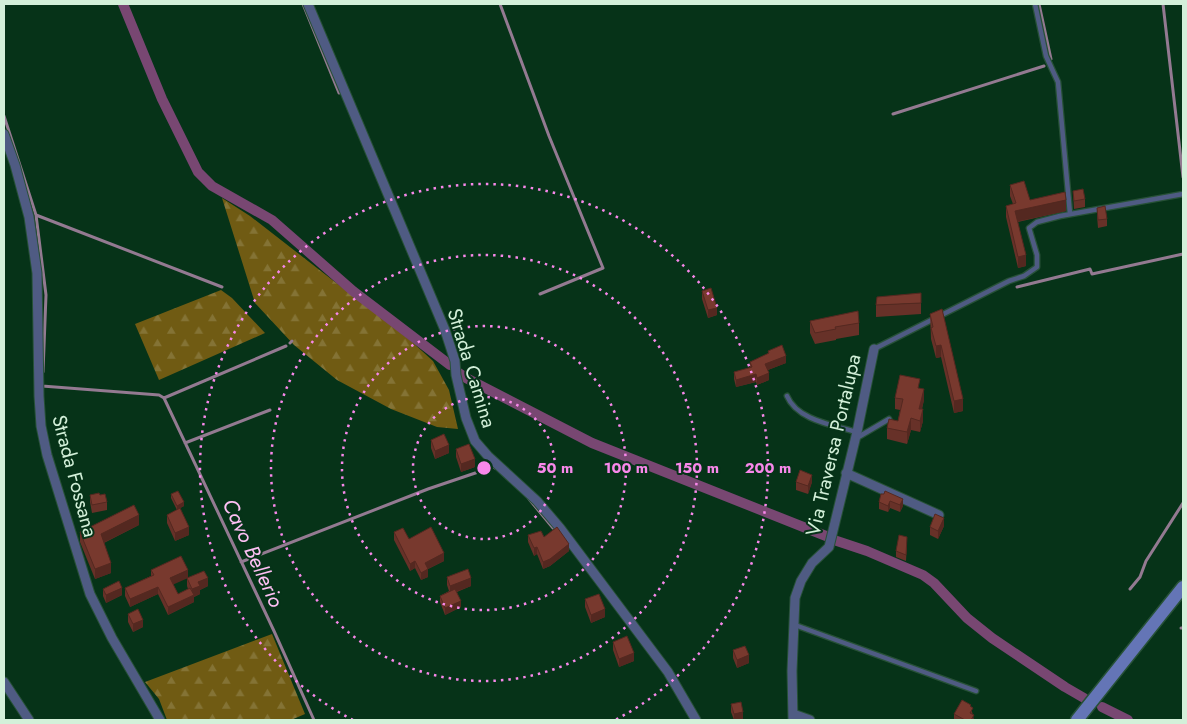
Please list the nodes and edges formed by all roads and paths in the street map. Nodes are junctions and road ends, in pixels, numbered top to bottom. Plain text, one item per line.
1 (308, 4) edge
2 (1035, 4) edge
3 (4, 134) edge
4 (1183, 194) edge
5 (1070, 214) junction
6 (874, 350) joint
7 (788, 396) dead end
8 (889, 419) edge
9 (856, 436) junction
10 (846, 473) junction
11 (939, 514) edge
12 (1183, 587) edge
13 (795, 625) junction
14 (4, 682) edge
15 (976, 691) dead end
16 (793, 717) edge
17 (29, 720) edge
18 (160, 720) edge
19 (696, 720) edge
20 (810, 720) edge
21 (1077, 720) edge

1 - 19 street, Strada Camina
2 - 5 lane
3 - 18 street, Strada Fossana
4 - 5 lane
5 - 6 lane, Via Traversa Portalupa
6 - 9 street, Via Traversa Portalupa
7 - 9 lane
8 - 9 lane
9 - 10 street, Via Traversa Portalupa
10 - 11 street
10 - 13 street, Via Traversa Portalupa
12 - 21 main road
13 - 15 lane
13 - 16 street, Via Traversa Portalupa
14 - 17 street
16 - 20 street

